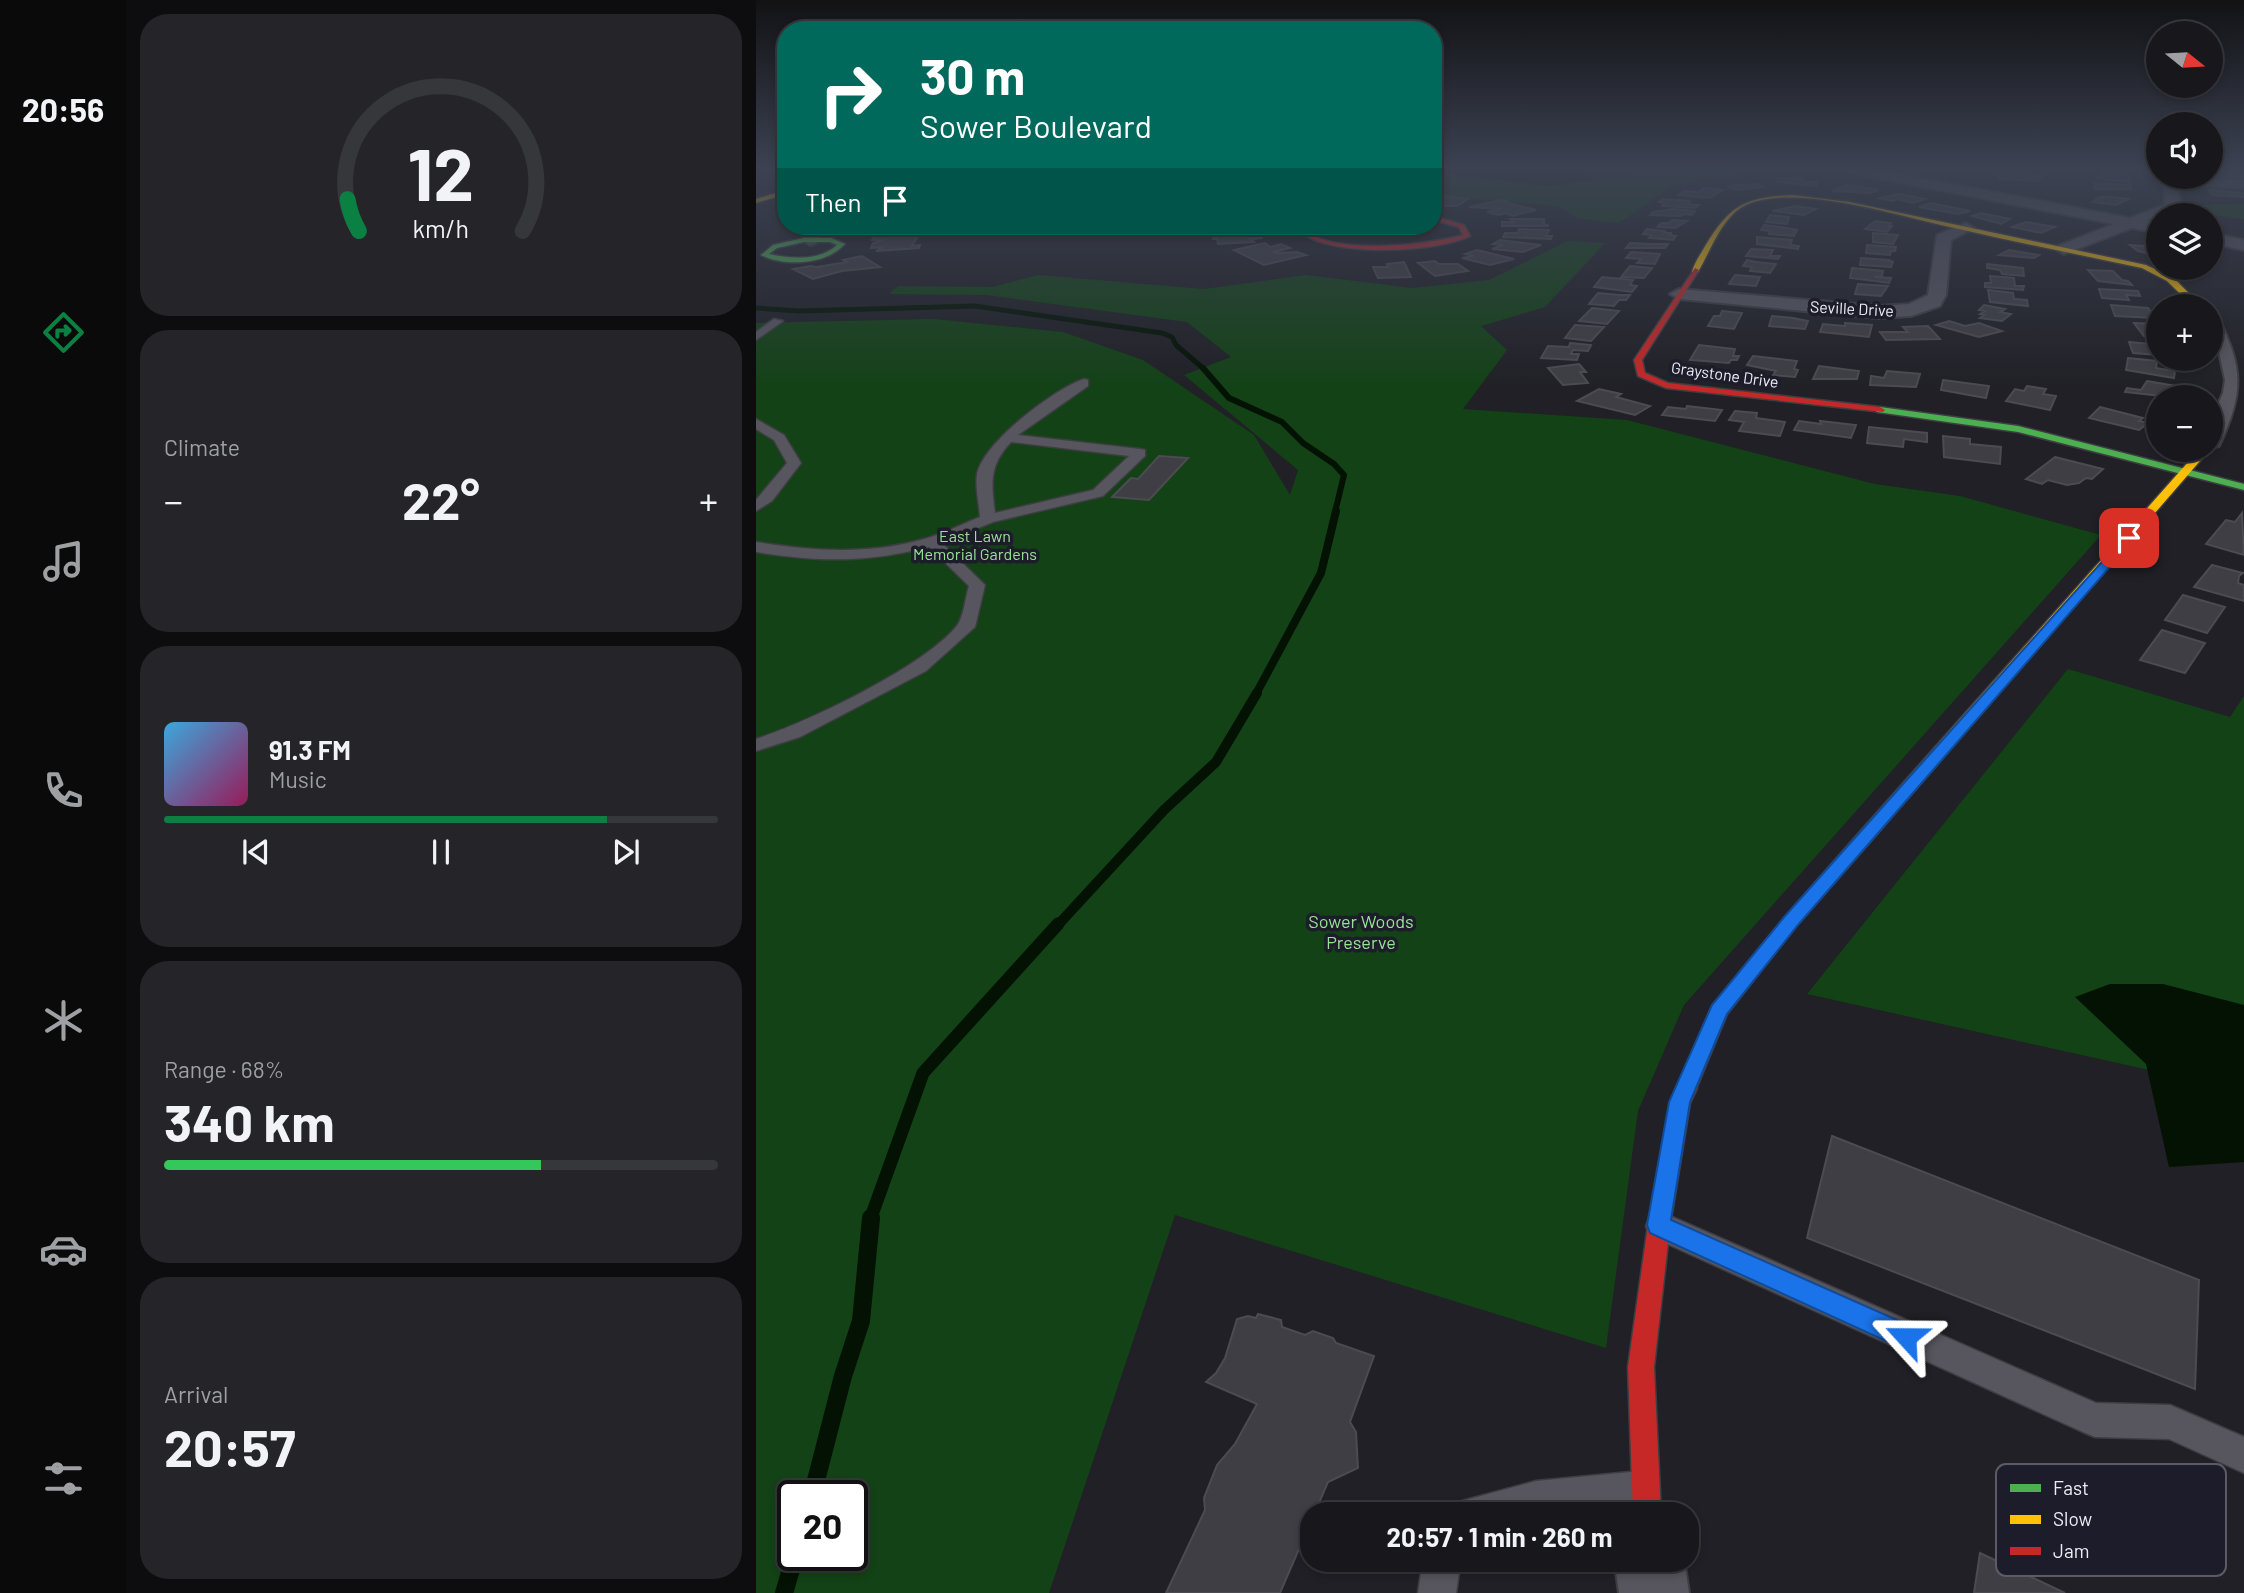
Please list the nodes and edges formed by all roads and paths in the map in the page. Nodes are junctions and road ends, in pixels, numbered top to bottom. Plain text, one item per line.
1 (1328, 241) edge
2 (1453, 241) edge
3 (1713, 241) edge
4 (1943, 241) edge
5 (2028, 241) edge
6 (2084, 241) edge
7 (2226, 241) edge
8 (2244, 245) edge
9 (2064, 249) junction
10 (1679, 294) junction
11 (2185, 294) edge
12 (778, 321) dead end
13 (2223, 334) edge
14 (756, 337) edge
15 (1084, 383) dead end
16 (756, 423) edge
17 (2223, 424) edge
18 (1009, 438) junction
19 (2195, 462) edge
20 (2188, 471) junction
21 (2244, 487) edge
22 (756, 507) edge
23 (988, 519) junction
24 (932, 542) junction
25 (756, 547) edge
26 (756, 745) edge
27 (1658, 1225) junction
28 (2244, 1455) edge
29 (1647, 1501) edge
30 (1524, 1502) edge
31 (1440, 1572) edge
32 (1651, 1572) edge
33 (1437, 1593) edge
34 (1654, 1593) edge

1 - 2 street
3 - 10 street, Graystone Drive
4 - 10 street, Seville Drive
5 - 9 street, Graystone Drive
6 - 9 street
7 - 8 street
9 - 11 street, Graystone Drive
10 - 20 street, Graystone Drive
12 - 14 lane
13 - 17 street
15 - 18 lane
16 - 22 lane
18 - 23 lane
18 - 23 lane
19 - 20 street
20 - 21 street, Graystone Drive
20 - 27 street
23 - 24 lane
24 - 25 lane
24 - 26 lane
27 - 28 lane
27 - 29 street
29 - 30 lane
31 - 33 lane
32 - 34 street

